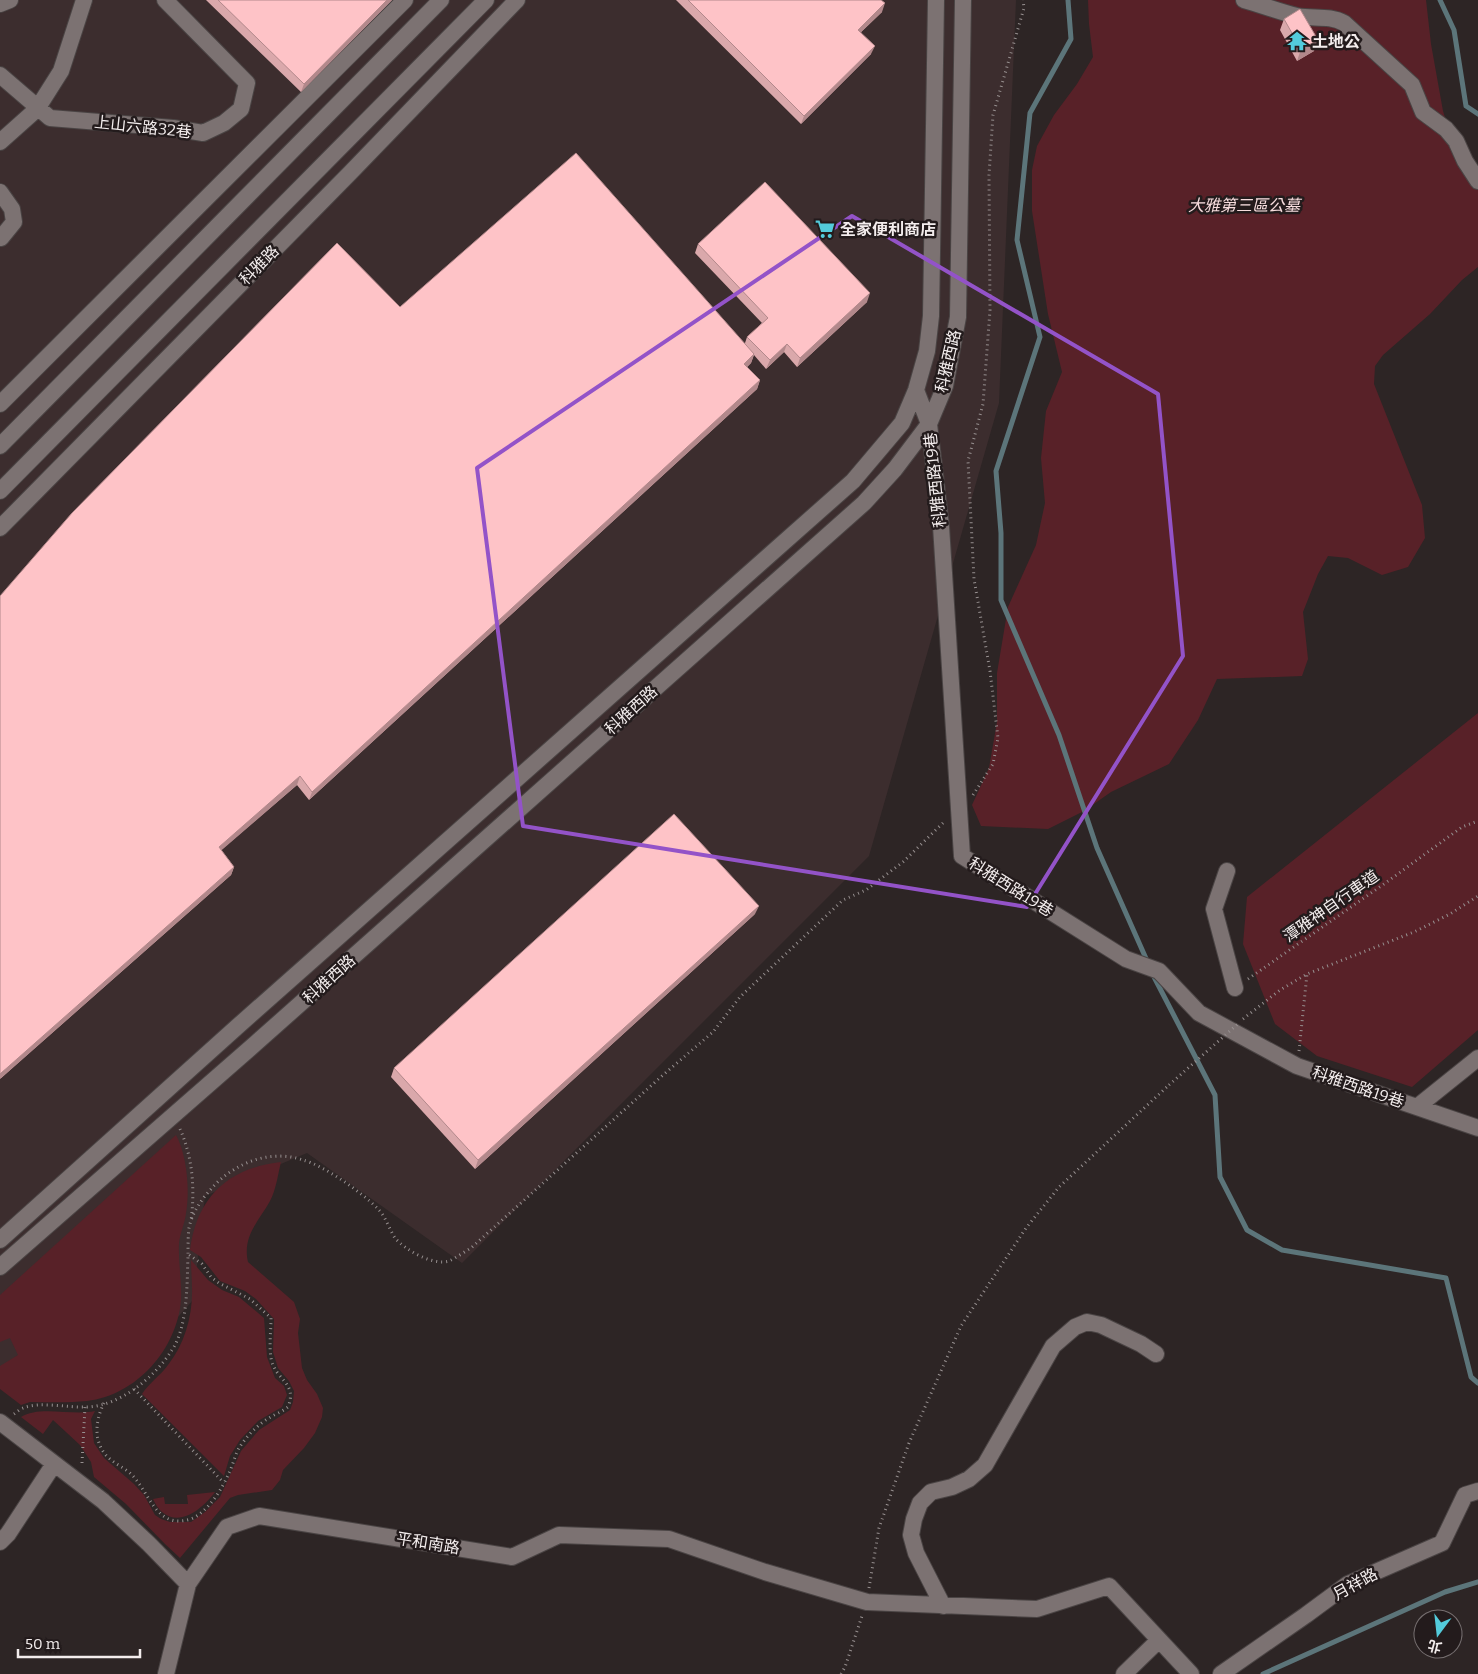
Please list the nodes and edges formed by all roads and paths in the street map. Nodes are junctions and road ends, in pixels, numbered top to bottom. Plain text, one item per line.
1 (10, 0) edge
2 (84, 0) edge
3 (165, 0) edge
4 (405, 0) edge
5 (441, 0) edge
6 (486, 0) edge
7 (517, 0) edge
8 (936, 0) edge
9 (963, 0) edge
10 (1023, 0) edge
11 (1244, 0) edge
12 (0, 4) edge
13 (0, 75) edge
14 (37, 109) junction
15 (0, 142) edge
16 (1478, 181) edge
17 (0, 192) edge
18 (1, 238) edge
19 (916, 390) junction
20 (0, 404) edge
21 (929, 424) junction
22 (0, 446) edge
23 (0, 491) edge
24 (0, 497) edge
25 (4, 519) edge
26 (959, 810) junction
27 (1478, 821) edge
28 (1227, 871) dead end
29 (1478, 896) edge
30 (1307, 974) junction
31 (1235, 988) joint
32 (1478, 1058) edge
33 (1297, 1066) junction
34 (1417, 1107) junction
35 (173, 1116) junction
36 (1478, 1128) edge
37 (190, 1225) junction
38 (0, 1240) edge
39 (188, 1254) junction
40 (0, 1267) edge
41 (1156, 1354) dead end
42 (134, 1389) junction
43 (104, 1403) junction
44 (85, 1407) junction
45 (1, 1423) edge
46 (82, 1463) dead end
47 (54, 1464) junction
48 (224, 1483) junction
49 (1478, 1491) edge
50 (0, 1542) edge
51 (188, 1584) junction
52 (867, 1602) junction
53 (943, 1606) junction
54 (1159, 1640) junction
55 (166, 1674) edge
56 (841, 1674) edge
57 (1124, 1674) edge
58 (1191, 1674) edge
59 (1221, 1674) edge

1 - 12 street
2 - 14 street
3 - 14 street, 上山六路32巷
4 - 20 street
5 - 22 street
6 - 23 street, 科雅路
7 - 25 street, 科雅路
8 - 19 street, 科雅西路
9 - 21 street, 科雅西路
10 - 26 path
11 - 16 street
13 - 14 street, 上山六路32巷
14 - 15 street
17 - 18 street
19 - 21 street, 科雅西路19巷
19 - 38 street, 科雅西路
21 - 26 street, 科雅西路19巷
21 - 35 street, 科雅西路
24 - 25 street
26 - 33 street, 科雅西路19巷
26 - 37 path
27 - 31 path, 潭雅神自行車道
28 - 31 street
29 - 30 path
30 - 33 path
30 - 52 path, bridge
32 - 34 street
33 - 34 street, 科雅西路19巷
34 - 36 street
35 - 37 path
35 - 40 street, 科雅西路
37 - 39 path
39 - 42 path
39 - 48 path
41 - 53 street
42 - 43 path
42 - 48 path
43 - 44 path
43 - 48 path
44 - 45 path
44 - 46 path
45 - 47 street
47 - 50 street
47 - 51 street
49 - 59 street, 月祥路
51 - 52 street, 平和南路
51 - 55 street
52 - 53 street, 平和南路
52 - 56 path
53 - 54 street, 平和南路
54 - 57 street
54 - 58 street

